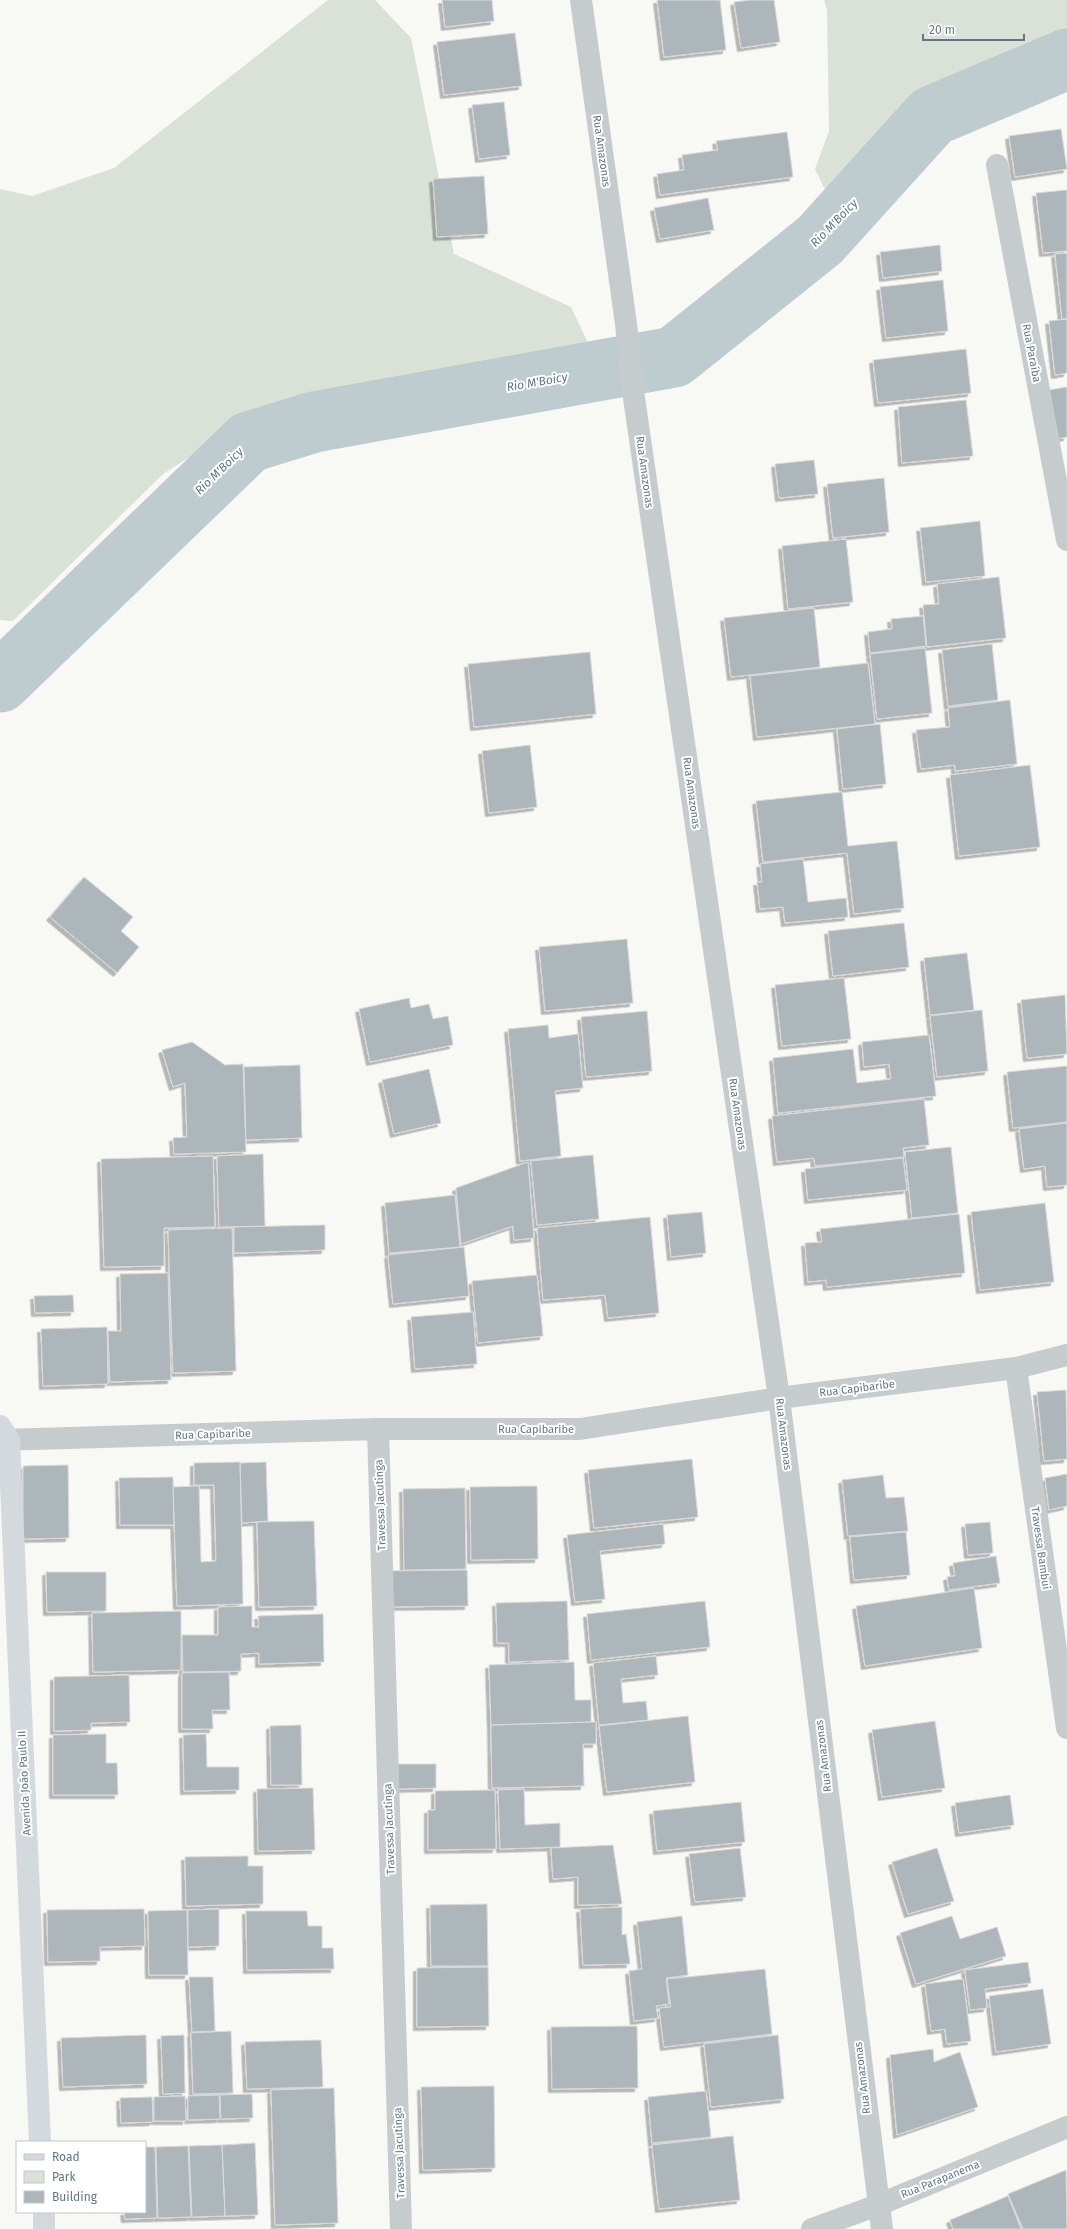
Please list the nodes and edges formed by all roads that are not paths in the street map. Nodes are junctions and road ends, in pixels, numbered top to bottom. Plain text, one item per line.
1 (581, 0) edge
2 (997, 166) dead end
3 (1067, 540) edge
4 (1067, 1354) edge
5 (1016, 1368) junction
6 (779, 1398) junction
7 (378, 1429) junction
8 (3, 1435) edge
9 (1067, 1728) edge
10 (1067, 2127) edge
11 (40, 2141) edge
12 (878, 2205) junction
13 (44, 2213) edge
14 (44, 2229) edge
15 (401, 2229) edge
16 (812, 2229) edge
17 (882, 2229) edge

1 - 6 street, Rua Amazonas
2 - 3 street, Rua Paraíba
4 - 5 street, Rua Capibaribe
5 - 6 street, Rua Capibaribe
5 - 9 street, Travessa Bambui
6 - 7 street, Rua Capibaribe
6 - 12 street, Rua Amazonas
7 - 8 street, Rua Capibaribe
7 - 15 street, Travessa Jacutinga
8 - 11 main road, Avenida João Paulo II
10 - 12 street, Rua Parapanema
12 - 16 street, Rua Parapanema
12 - 17 street, Rua Amazonas
13 - 14 main road

